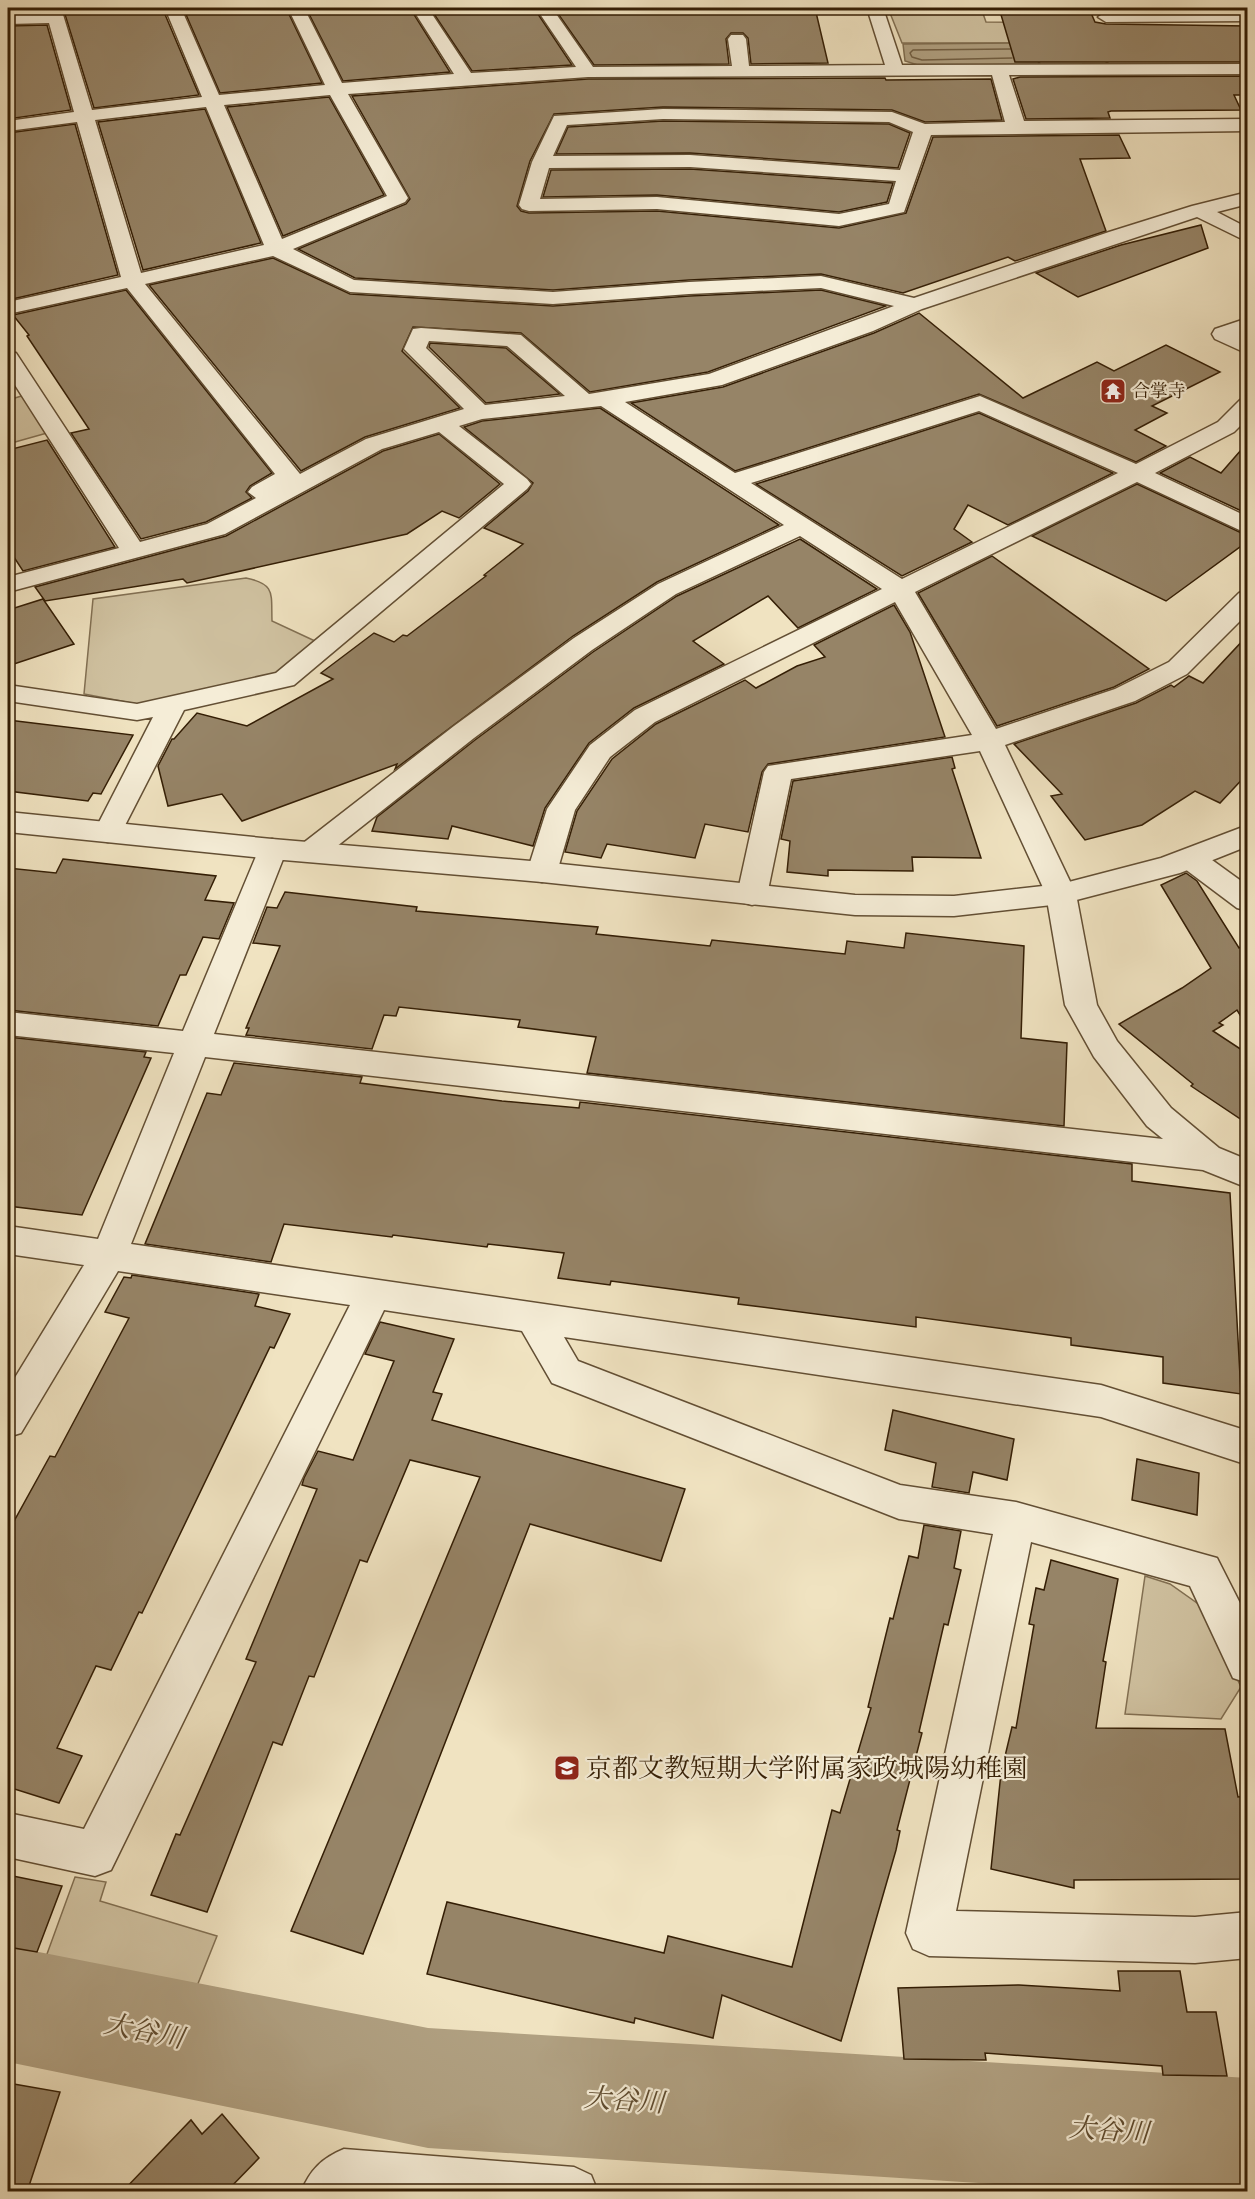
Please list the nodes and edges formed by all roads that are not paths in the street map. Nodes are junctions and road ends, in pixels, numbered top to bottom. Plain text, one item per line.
1 (173, 8) edge
2 (296, 8) edge
3 (420, 8) edge
4 (544, 8) edge
5 (875, 8) edge
6 (1104, 12) edge
7 (55, 13) edge
8 (1248, 16) edge
9 (8, 19) edge
10 (736, 39) dead end
11 (1128, 69) junction
12 (1248, 69) edge
13 (895, 70) junction
14 (999, 70) junction
15 (659, 71) junction
16 (741, 71) junction
17 (588, 72) junction
18 (466, 79) junction
19 (336, 90) junction
20 (212, 101) junction
21 (663, 114) junction
22 (85, 115) junction
23 (1248, 125) edge
24 (8, 126) edge
25 (1016, 128) junction
26 (923, 130) junction
27 (541, 162) junction
28 (908, 176) junction
29 (1247, 199) edge
30 (1199, 210) junction
31 (1248, 236) edge
32 (276, 249) junction
33 (133, 282) junction
34 (915, 305) junction
35 (8, 308) edge
36 (1248, 324) edge
37 (8, 337) edge
38 (1248, 348) edge
39 (8, 353) edge
40 (8, 358) edge
41 (594, 400) junction
42 (1248, 405) edge
43 (480, 412) junction
44 (442, 424) junction
45 (1137, 473) junction
46 (733, 481) junction
47 (801, 526) junction
48 (1248, 527) edge
49 (164, 543) junction
50 (134, 552) junction
51 (8, 585) edge
52 (901, 590) junction
53 (1248, 598) edge
54 (8, 693) edge
55 (173, 704) junction
56 (989, 741) junction
57 (8, 822) edge
58 (108, 832) junction
59 (1248, 835) edge
60 (272, 849) junction
61 (312, 851) junction
62 (1191, 859) junction
63 (542, 872) junction
64 (752, 894) junction
65 (1061, 894) junction
66 (1248, 901) edge
67 (8, 1023) edge
68 (192, 1044) junction
69 (1207, 1157) junction
70 (1248, 1175) edge
71 (8, 1240) edge
72 (109, 1255) junction
73 (374, 1293) junction
74 (532, 1316) junction
75 (8, 1422) edge
76 (1248, 1448) edge
77 (1016, 1520) junction
78 (1248, 1664) edge
79 (8, 1835) edge
80 (1248, 1935) edge
81 (325, 2192) edge
82 (574, 2192) edge

1 - 20 street
2 - 19 street
3 - 18 street
4 - 17 street
5 - 13 street
6 - 8 street
6 - 11 street
7 - 9 street
7 - 22 street
10 - 16 street
11 - 12 street
11 - 14 street
13 - 14 street
13 - 16 street
14 - 25 street
15 - 16 street
15 - 17 street
15 - 21 street
17 - 18 street
18 - 19 street
19 - 20 street
19 - 32 street
20 - 22 street
20 - 32 street
21 - 26 street
21 - 27 street
22 - 24 street
22 - 33 street
23 - 25 street
25 - 26 street
26 - 28 street
27 - 28 street
27 - 28 street
29 - 30 street
30 - 31 street
30 - 34 street
32 - 33 street
32 - 34 street
33 - 35 street
33 - 49 street
34 - 41 street
36 - 38 street
37 - 39 street
40 - 50 street
41 - 43 street
41 - 43 street
41 - 46 street
42 - 45 street
43 - 44 street
44 - 49 street
44 - 55 street
45 - 46 street
45 - 48 street
45 - 52 street
46 - 47 street
47 - 52 street
47 - 61 street
49 - 50 street
50 - 51 street
52 - 56 street
52 - 63 street
53 - 56 street
54 - 55 street
55 - 58 street
56 - 64 street
56 - 65 street
57 - 58 street
58 - 60 street
59 - 62 street
60 - 61 street
60 - 68 street
61 - 63 street
62 - 65 street
62 - 66 street
63 - 64 street
64 - 65 street
65 - 69 street
67 - 68 street
68 - 69 street
68 - 72 street
69 - 70 street
71 - 72 street
72 - 73 street
72 - 75 street
73 - 74 street
73 - 79 street
74 - 76 street
74 - 77 street
77 - 78 street
77 - 80 street
81 - 82 street

